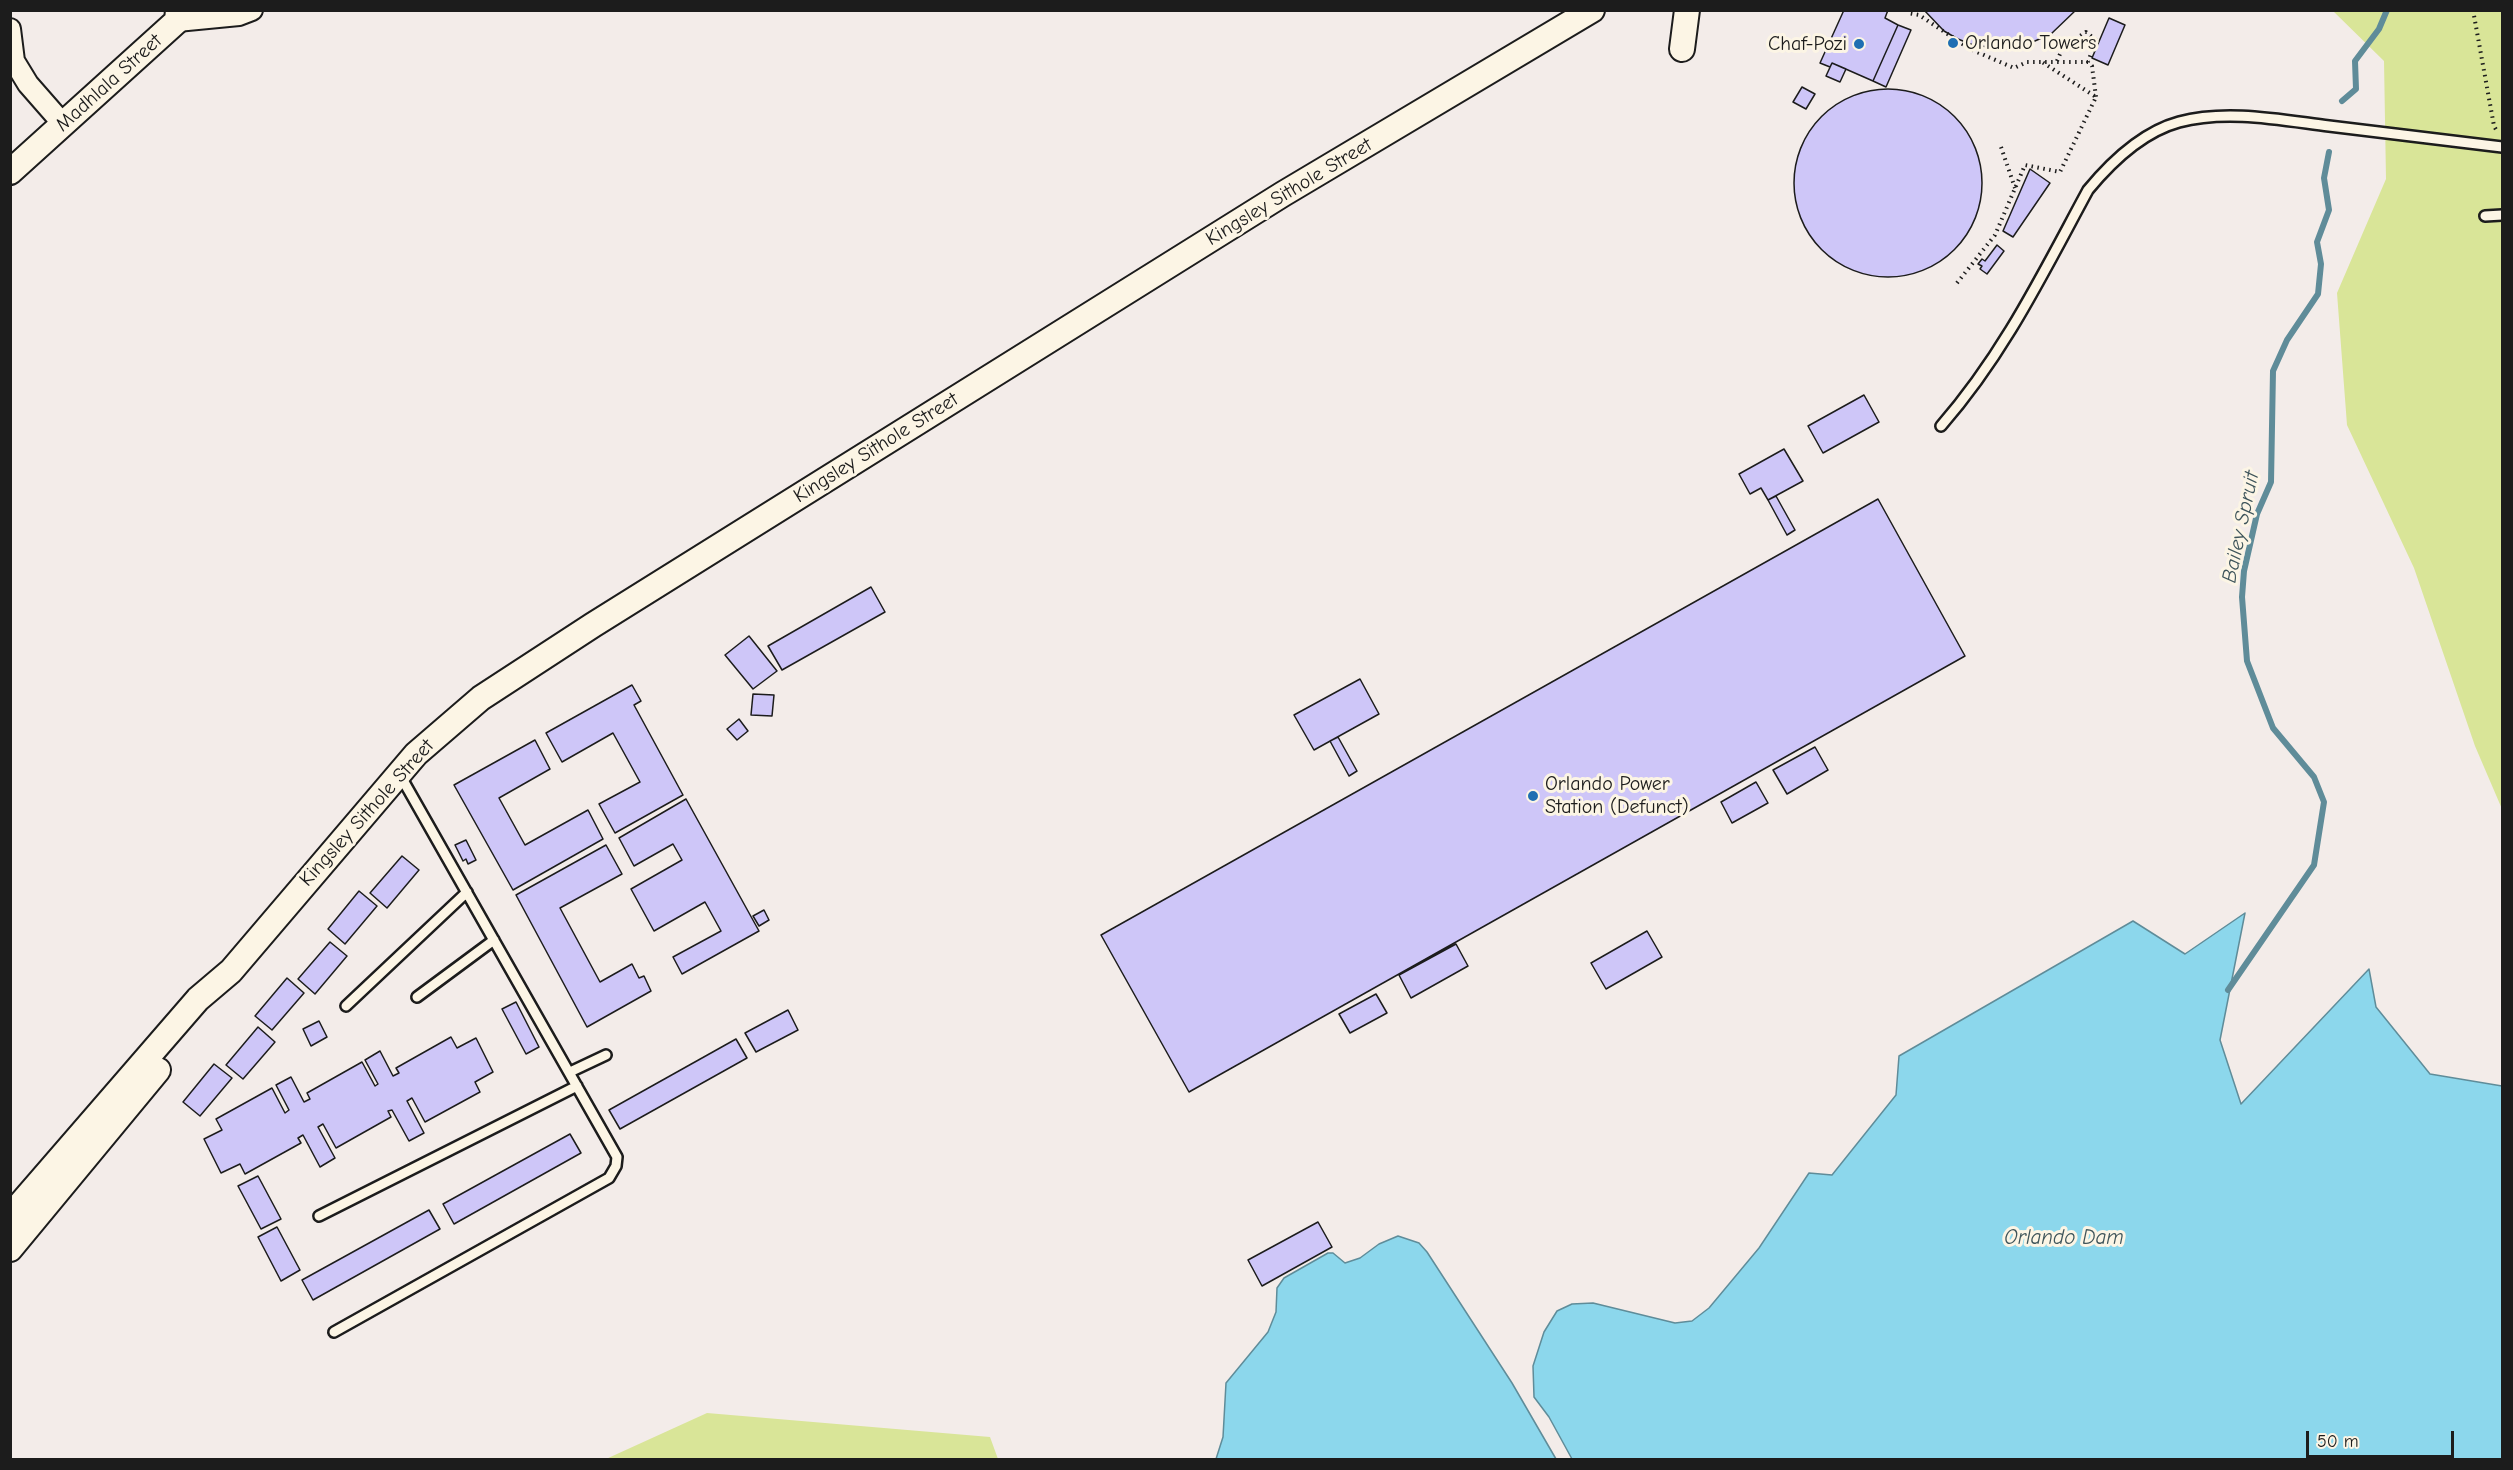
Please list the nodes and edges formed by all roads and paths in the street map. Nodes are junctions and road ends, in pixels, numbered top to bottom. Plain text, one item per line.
1 (12, 10) edge
2 (252, 10) edge
3 (1592, 10) edge
4 (1687, 10) edge
5 (1907, 10) edge
6 (2473, 10) edge
7 (178, 16) edge
8 (10, 29) edge
9 (1682, 50) dead end
10 (2042, 62) junction
11 (2056, 62) junction
12 (2088, 62) junction
13 (2096, 97) junction
14 (63, 124) junction
15 (2502, 138) edge
16 (2001, 147) dead end
17 (2502, 147) edge
18 (10, 172) edge
19 (2015, 188) junction
20 (2485, 216) dead end
21 (2502, 216) edge
22 (1957, 283) dead end
23 (1941, 426) dead end
24 (399, 773) junction
25 (467, 892) junction
26 (494, 940) junction
27 (231, 971) junction
28 (417, 997) dead end
29 (346, 1006) dead end
30 (606, 1055) dead end
31 (570, 1072) junction
32 (577, 1086) junction
33 (10, 1216) edge
34 (319, 1216) dead end
35 (10, 1249) edge
36 (333, 1332) dead end

1 - 8 street
2 - 7 street, Madhlala Street
3 - 24 street, Kingsley Sithole Street
4 - 9 street
5 - 10 path
6 - 15 path
7 - 14 street, Madhlala Street
8 - 14 street
10 - 11 path
10 - 13 path
11 - 12 path
11 - 12 path
12 - 13 path
13 - 19 path
14 - 18 street, Madhlala Street
16 - 19 path
17 - 23 lane
19 - 22 path
20 - 21 lane
24 - 25 lane
24 - 27 street, Kingsley Sithole Street
25 - 26 lane
25 - 29 lane
26 - 28 lane
26 - 31 lane
27 - 33 street, Kingsley Sithole Street
27 - 35 street, Kingsley Sithole Street
30 - 31 lane
31 - 32 lane
32 - 34 lane
32 - 36 lane

